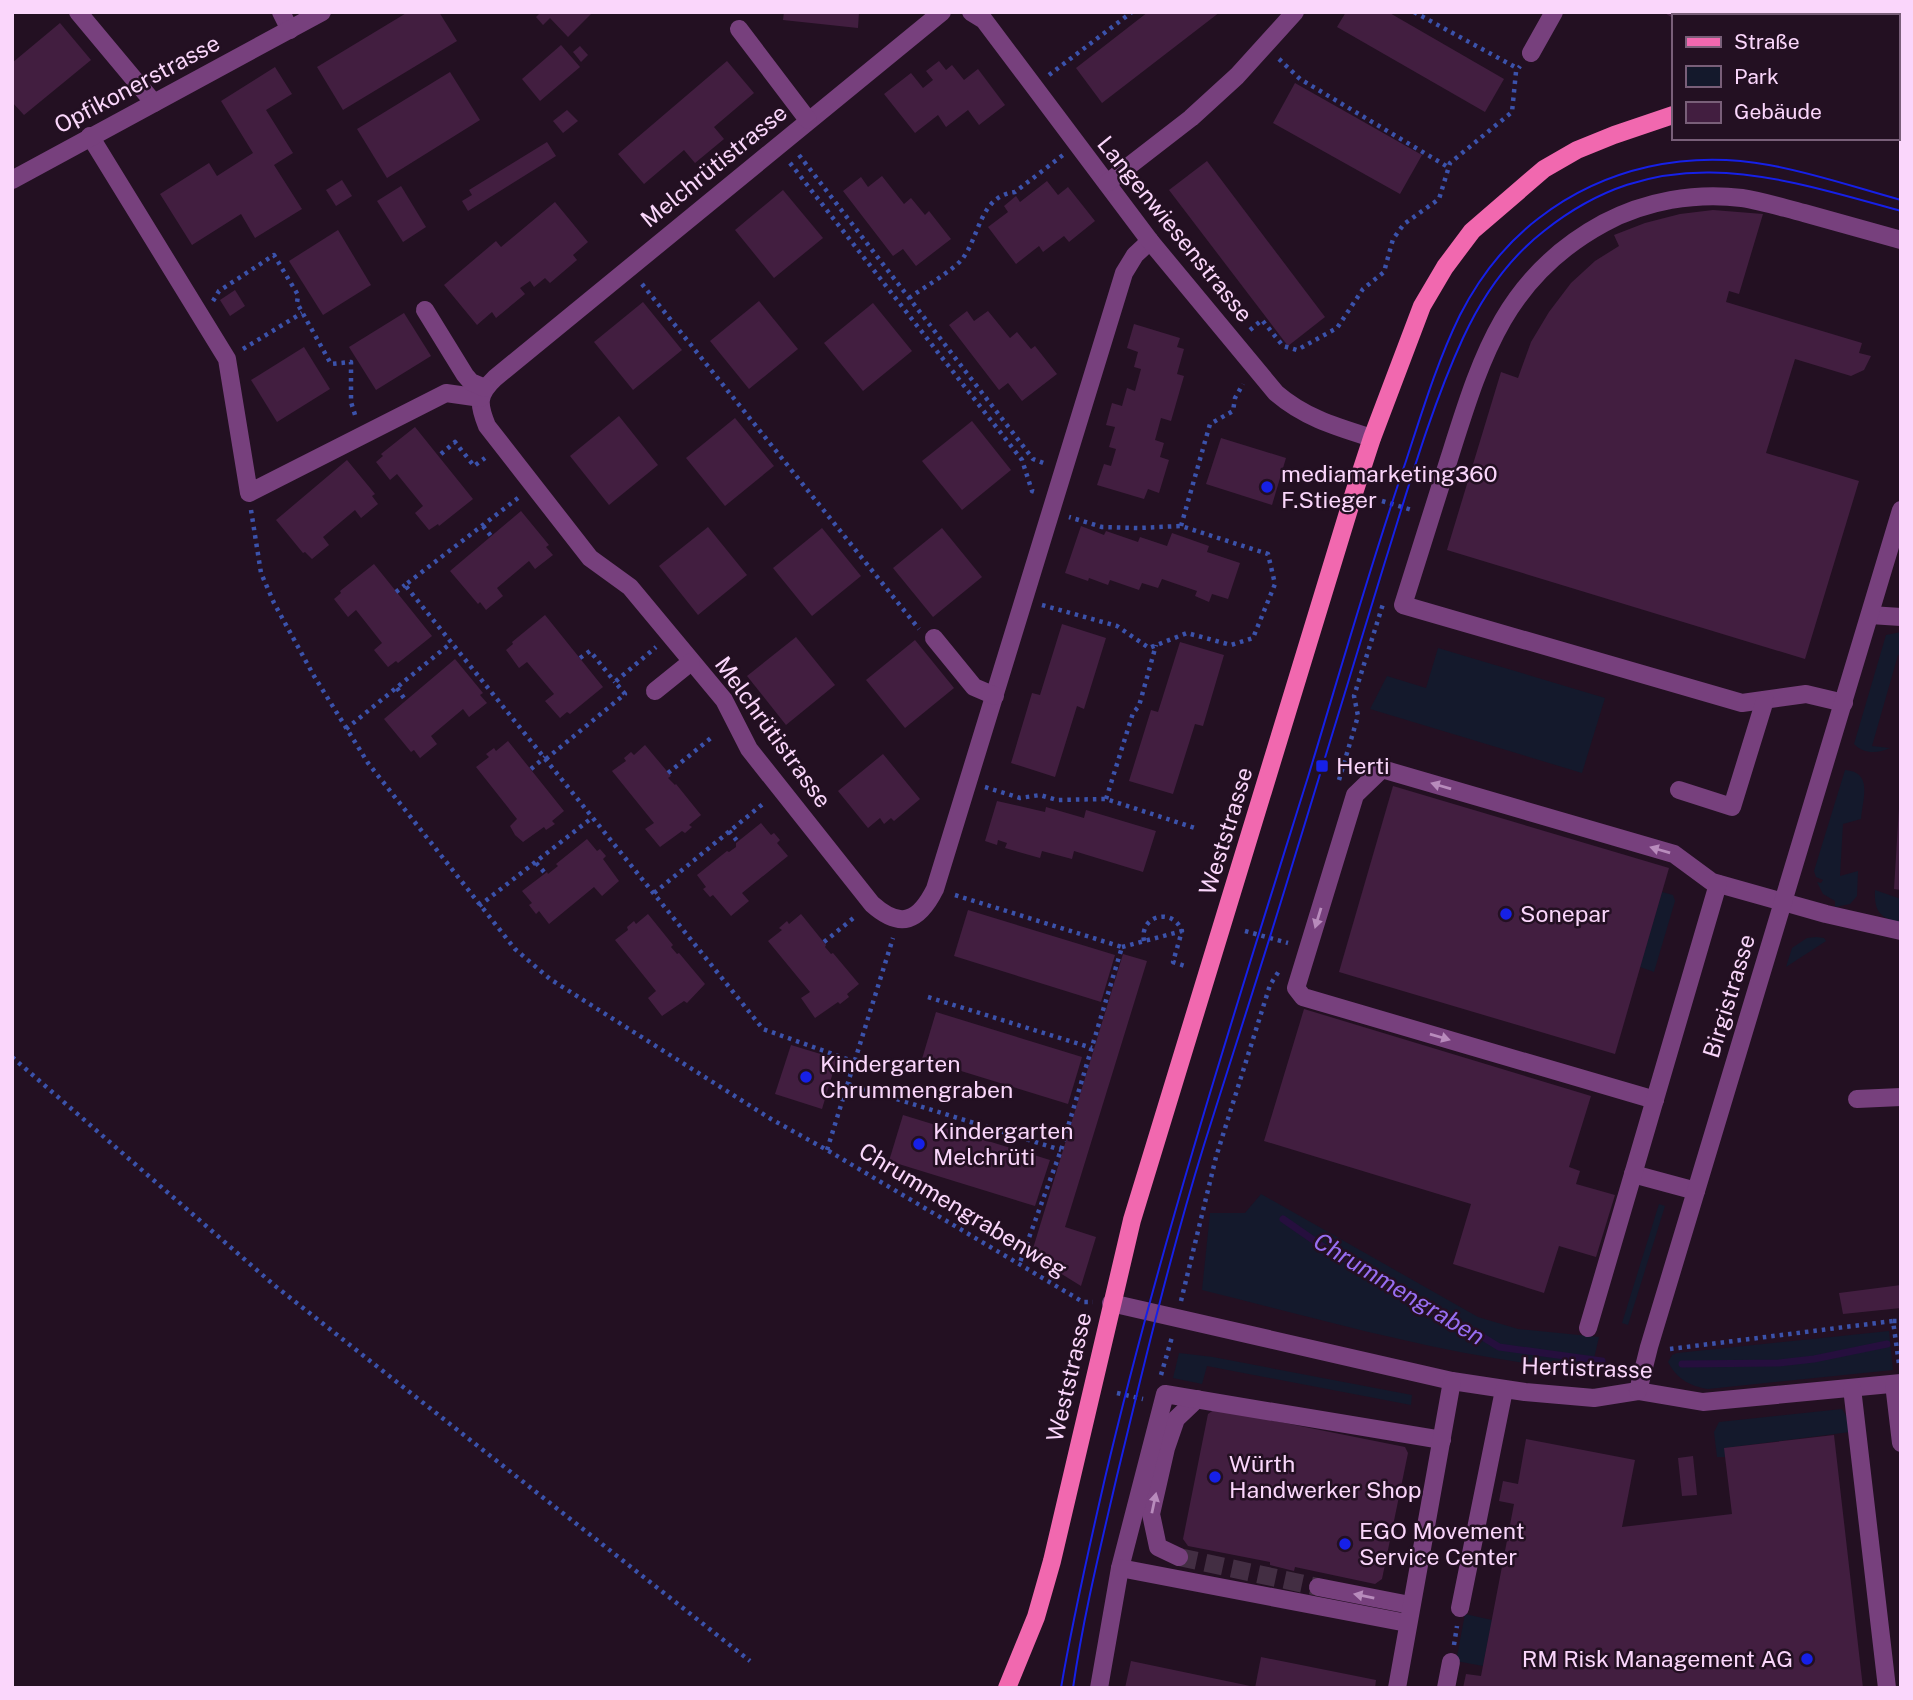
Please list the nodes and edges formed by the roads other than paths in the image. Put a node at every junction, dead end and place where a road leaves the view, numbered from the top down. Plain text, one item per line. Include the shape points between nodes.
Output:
1 (78, 12) edge
2 (281, 12) edge
3 (322, 12) edge
4 (942, 12) edge
5 (971, 12) edge
6 (1295, 12) edge
7 (1554, 12) edge
8 (738, 29) dead end
9 (290, 30) junction
10 (1527, 57) road end
11 (154, 103) junction
12 (1672, 116) edge
13 (808, 120) junction
14 (90, 136) junction
15 (12, 180) edge
16 (1107, 183) junction
17 (1901, 240) edge
18 (1150, 241) junction
19 (425, 310) dead end
20 (483, 393) junction
21 (1372, 438) junction
22 (1901, 510) edge
23 (1870, 615) junction
24 (1901, 617) edge
25 (934, 638) road end
26 (691, 662) junction
27 (655, 691) dead end
28 (995, 696) junction
29 (1765, 700) junction
30 (1844, 703) junction
31 (1679, 790) dead end
32 (1718, 884) junction
33 (1782, 902) junction
34 (1901, 931) edge
35 (1901, 1097) edge
36 (1857, 1099) dead end
37 (1655, 1101) junction
38 (1633, 1174) junction
39 (1696, 1191) junction
40 (1111, 1303) junction
41 (1588, 1328) dead end
42 (1898, 1378) edge
43 (1452, 1381) junction
44 (1852, 1388) junction
45 (1504, 1390) junction
46 (1638, 1391) junction
47 (1197, 1399) junction
48 (1442, 1440) junction
49 (1901, 1443) edge
50 (1179, 1557) tunnel mouth
51 (1120, 1568) junction
52 (1318, 1587) tunnel mouth
53 (1460, 1608) road end
54 (1409, 1614) junction
55 (1451, 1662) road end
56 (1007, 1688) edge
57 (1099, 1688) edge
58 (1397, 1688) edge
59 (1446, 1688) edge
60 (1888, 1688) edge

1 - 11 street
2 - 9 street
3 - 9 street, Opfikonerstrasse
4 - 13 street, Melchrütistrasse
5 - 16 street, Langenwiesenstrasse via 984,20
6 - 16 street via 1219,93
7 - 10 street
8 - 13 street
9 - 11 street, Opfikonerstrasse
11 - 14 street, Opfikonerstrasse
12 - 21 main road, Weststrasse via 1577,150 1544,169 1472,231 1422,306
13 - 20 street, Melchrütistrasse
14 - 15 street, Opfikonerstrasse
14 - 20 street via 227,359 249,493 446,393
16 - 18 street, Langenwiesenstrasse
17 - 29 street via 1741,198 1650,203 1574,239 1514,300 1477,370 1403,605 1742,703
18 - 21 street, Langenwiesenstrasse via 1276,393 1311,417
18 - 28 street via 1124,273
19 - 20 street via 465,375
20 - 26 street, Melchrütistrasse via 480,408 487,426 590,558 630,587
21 - 40 main road, Weststrasse via 1159,1130
22 - 23 street, Birgistrasse
23 - 24 street
23 - 30 street, Birgistrasse
25 - 28 street via 974,687
26 - 27 street
26 - 28 street, Melchrütistrasse via 724,700 749,750 872,904 899,920 918,915 935,888
29 - 30 street via 1806,694
29 - 31 street via 1732,807
30 - 33 street, Birgistrasse
32 - 33 street
32 - 37 street
32 -> 37 street via 1674,854 1382,769 1355,795 1296,988 1303,997
33 - 34 street
33 - 39 street, Birgistrasse
35 - 36 street
37 - 38 street
38 - 39 street
38 - 41 street
39 - 46 street, Birgistrasse
40 - 43 street, Hertistrasse
40 - 56 main road, Weststrasse via 1052,1561 1037,1616
42 - 44 street, Hertistrasse
42 - 49 street
43 - 45 street, Hertistrasse
43 - 48 street
44 - 46 street, Hertistrasse via 1703,1402
44 - 60 street
45 - 46 street, Hertistrasse via 1594,1398
45 - 53 street
47 - 48 street
50 -> 47 street via 1158,1547 1151,1514 1176,1419
47 - 51 street via 1166,1394
48 - 54 street
51 - 54 street
51 - 57 street
54 -> 52 street
54 - 58 street
55 - 59 street

